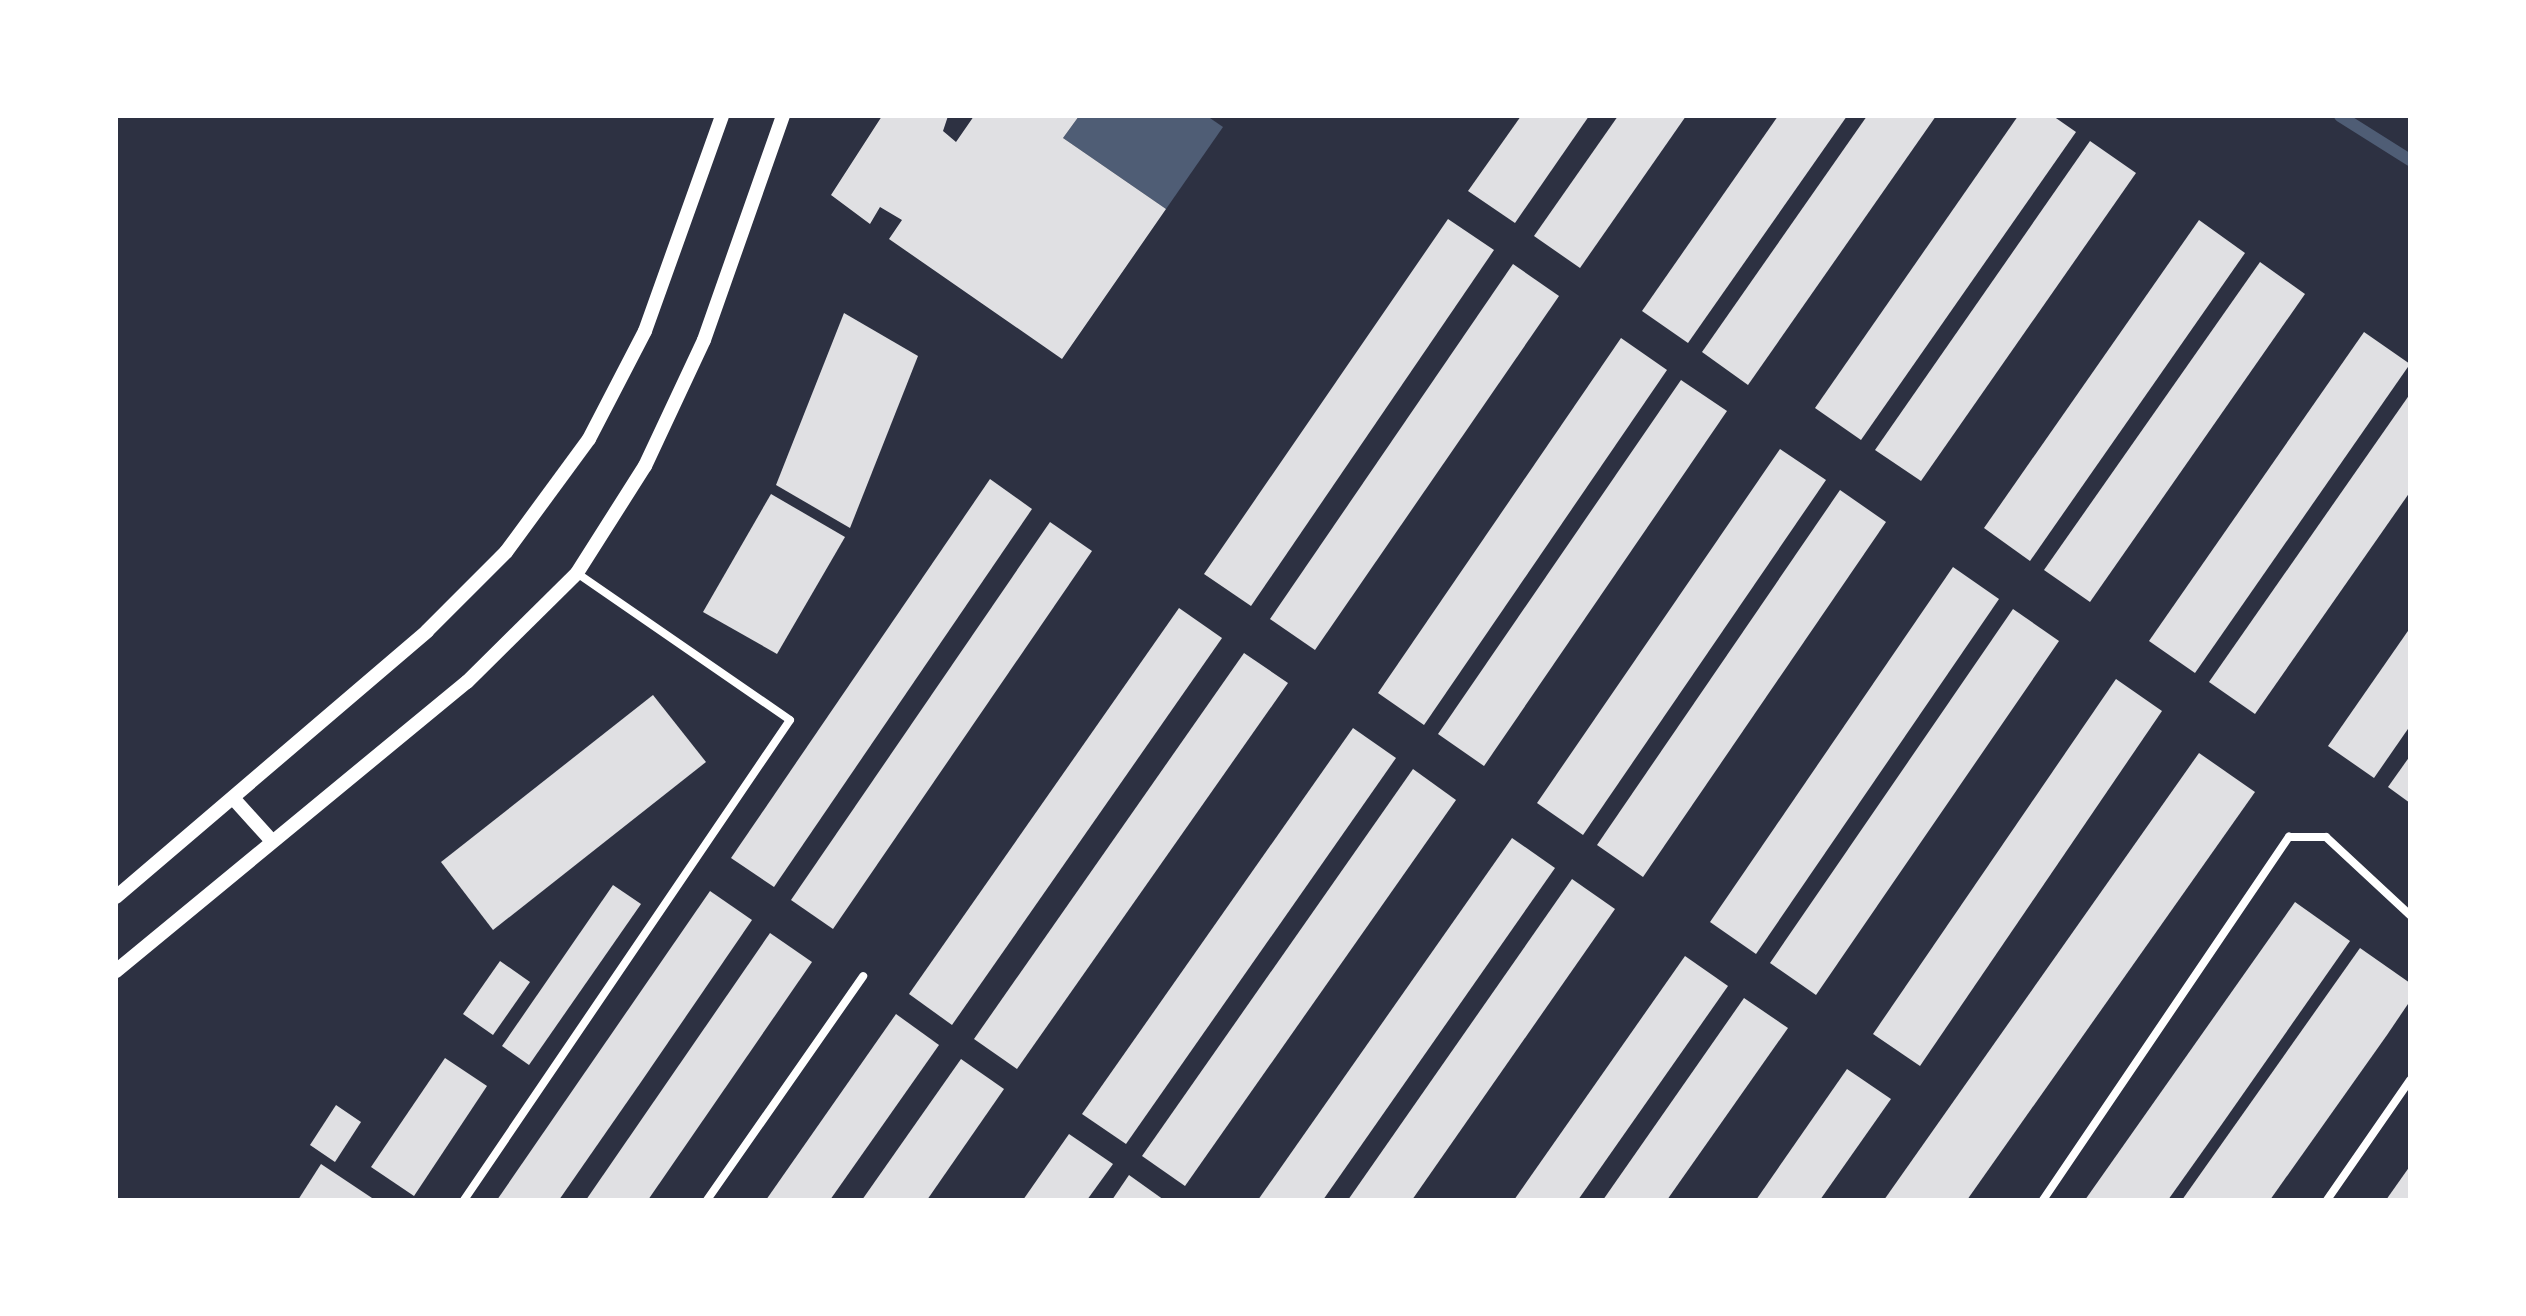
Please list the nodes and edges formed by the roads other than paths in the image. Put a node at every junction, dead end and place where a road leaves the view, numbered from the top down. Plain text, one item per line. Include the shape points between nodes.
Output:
1 (722, 116) edge
2 (783, 116) edge
3 (577, 573) junction
4 (233, 798) junction
5 (271, 840) junction
6 (116, 897) edge
7 (2410, 915) edge
8 (116, 971) edge
9 (863, 976) dead end
10 (2410, 1080) edge
11 (464, 1200) edge
12 (707, 1200) edge
13 (2043, 1200) edge
14 (2327, 1200) edge

1 - 4 street via 645,331 589,439 506,552 427,631
2 - 3 street via 704,340 645,466
3 - 5 street via 467,682
3 - 11 street via 790,720
4 - 5 street
4 - 6 street
5 - 8 street
7 - 13 street via 2326,837 2309,832 2289,837
9 - 12 street
10 - 14 street

